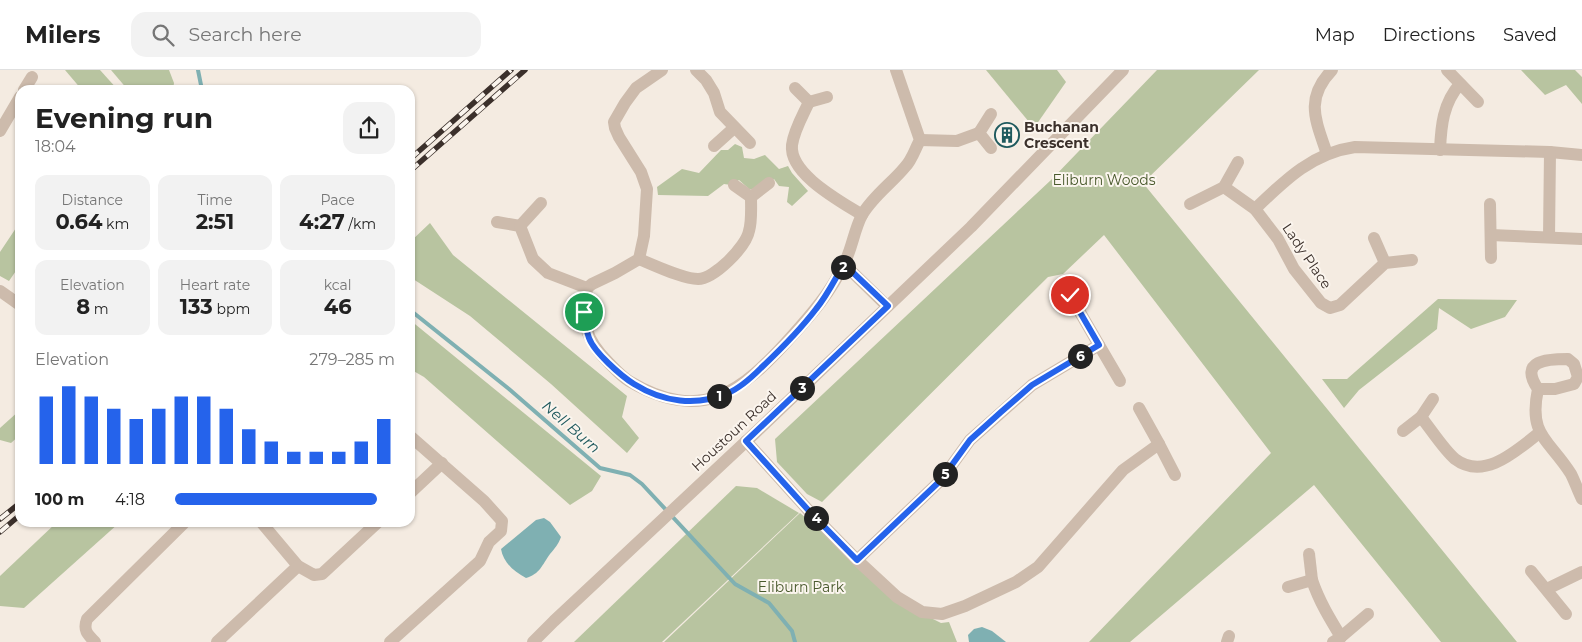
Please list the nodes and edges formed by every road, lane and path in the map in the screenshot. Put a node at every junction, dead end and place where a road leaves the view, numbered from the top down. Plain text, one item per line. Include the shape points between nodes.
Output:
1 (662, 70) edge
2 (696, 70) edge
3 (896, 70) edge
4 (1123, 70) edge
5 (1332, 70) edge
6 (1447, 70) edge
7 (32, 77) dead end
8 (1460, 84) junction
9 (27, 85) edge
10 (795, 88) dead end
11 (827, 97) dead end
12 (808, 102) junction
13 (1478, 102) dead end
14 (15, 106) edge
15 (992, 114) dead end
16 (734, 128) junction
17 (0, 131) edge
18 (979, 133) junction
19 (920, 140) junction
20 (750, 143) dead end
21 (714, 146) dead end
22 (991, 148) dead end
23 (1440, 150) junction
24 (1550, 152) junction
25 (1327, 154) junction
26 (1582, 155) edge
27 (1238, 162) dead end
28 (769, 183) dead end
29 (734, 185) dead end
30 (1224, 187) junction
31 (751, 197) junction
32 (541, 203) dead end
33 (1190, 204) dead end
34 (1490, 204) dead end
35 (1255, 209) junction
36 (862, 215) junction
37 (497, 222) dead end
38 (520, 226) junction
39 (1491, 235) junction
40 (1549, 237) junction
41 (1374, 238) dead end
42 (1582, 239) edge
43 (1491, 258) dead end
44 (639, 259) junction
45 (1412, 260) dead end
46 (1385, 263) junction
47 (844, 264) junction
48 (586, 288) junction
49 (0, 291) edge
50 (1070, 295) dead end
51 (15, 302) edge
52 (888, 306) junction
53 (1099, 345) junction
54 (1120, 381) dead end
55 (1538, 389) dead end
56 (1433, 400) dead end
57 (1139, 408) dead end
58 (1421, 416) junction
59 (1403, 431) dead end
60 (1539, 433) junction
61 (415, 440) edge
62 (746, 441) junction
63 (1159, 444) junction
64 (442, 463) junction
65 (1175, 475) dead end
66 (415, 488) edge
67 (1582, 499) edge
68 (180, 527) edge
69 (265, 527) edge
70 (373, 527) edge
71 (1309, 554) dead end
72 (857, 560) junction
73 (298, 566) junction
74 (1531, 570) dead end
75 (1582, 572) edge
76 (1312, 580) junction
77 (1288, 587) dead end
78 (1547, 589) junction
79 (1368, 614) dead end
80 (1566, 614) dead end
81 (1337, 640) edge
82 (392, 641) edge
83 (94, 642) edge
84 (217, 642) edge
85 (533, 642) edge

1 - 44 street via 636,88 614,122 647,189
2 - 16 street via 714,93 720,112
3 - 19 street
4 - 52 street, Houstoun Road via 971,227
5 - 25 street via 1319,85 1314,100 1314,116
6 - 8 street
7 - 9 street
8 - 13 street
8 - 23 street via 1445,111
10 - 12 street
11 - 12 street
12 - 36 street via 792,144 794,161 825,191
14 - 17 street
15 - 18 street
16 - 20 street
16 - 21 street
18 - 19 street via 957,140
18 - 22 street
19 - 36 street via 907,165
23 - 24 street
23 - 25 street via 1355,147
24 - 26 street
24 - 40 street
25 - 35 street via 1288,178
27 - 30 street
28 - 31 street
29 - 31 street
30 - 33 street
30 - 35 street, Lady Place
31 - 44 street via 749,232 740,249 714,273 699,279
32 - 38 street
34 - 39 street
35 - 46 street, Lady Place via 1278,239 1294,269 1321,303 1330,308 1340,305
36 - 47 street
37 - 38 street
38 - 48 street via 533,259 548,273
39 - 40 street
39 - 43 street
40 - 42 street
41 - 46 street
44 - 48 street
45 - 46 street
47 - 48 street via 817,309 748,379 728,393 684,402 645,391 625,379 607,361 589,339 584,312
47 - 52 street
49 - 51 street
50 - 53 street
52 - 62 street, Houstoun Road
53 - 54 street
53 - 72 street via 1032,385 1011,403 970,440 941,480
55 - 60 street via 1535,417
56 - 58 street
57 - 63 street
58 - 59 street
58 - 60 street via 1453,458 1466,465 1483,467 1499,462
60 - 67 street via 1571,475
61 - 64 street
62 - 72 street
62 - 85 street, Houstoun Road
63 - 65 street
63 - 72 street via 1123,470 1038,567 1016,582 965,606 942,614 922,612 897,597
64 - 66 street
64 - 82 street via 502,521 501,530 488,542 480,560
68 - 83 street via 87,618 84,626
69 - 73 street
70 - 73 street via 322,574 314,575
71 - 76 street
73 - 84 street
74 - 78 street
75 - 78 street
76 - 77 street
76 - 81 street
78 - 80 street
79 - 81 street

